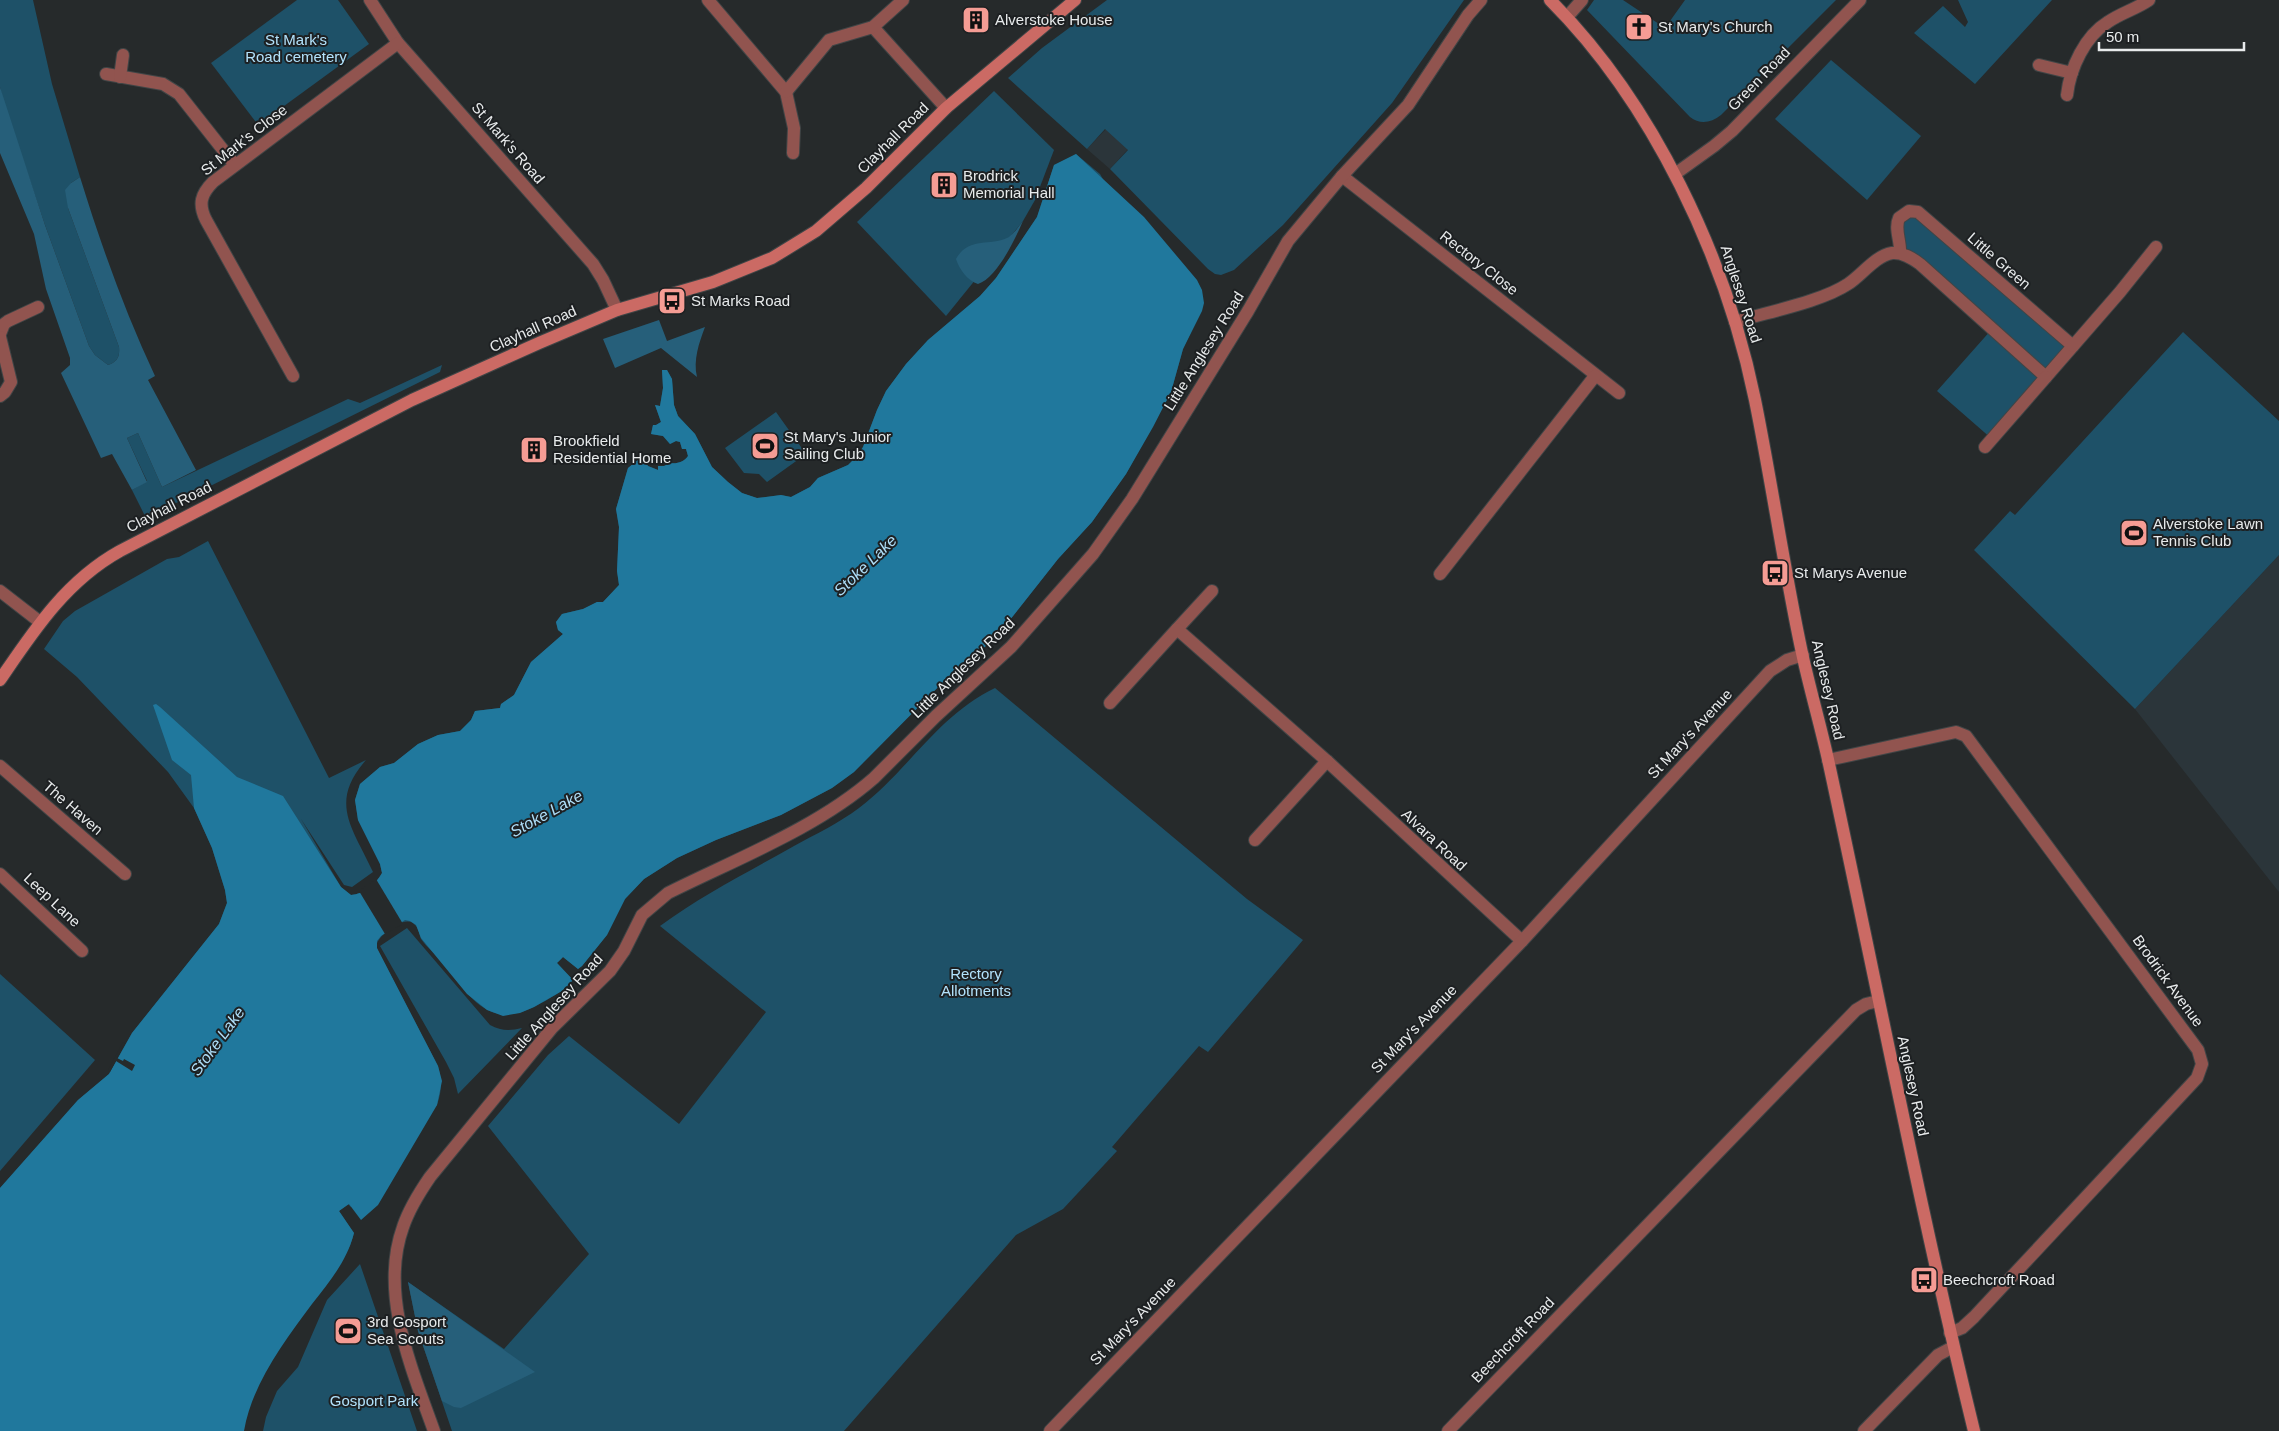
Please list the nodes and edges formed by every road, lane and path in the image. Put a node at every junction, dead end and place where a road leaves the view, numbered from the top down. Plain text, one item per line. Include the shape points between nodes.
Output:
1 (370, 0) edge
2 (708, 0) edge
3 (903, 0) edge
4 (1075, 0) edge
5 (1481, 0) edge
6 (1550, 0) edge
7 (1582, 0) edge
8 (1860, 0) edge
9 (2149, 0) edge
10 (1567, 17) junction
11 (872, 27) junction
12 (398, 43) junction
13 (123, 56) dead end
14 (2039, 66) dead end
15 (2072, 72) junction
16 (106, 74) dead end
17 (120, 77) junction
18 (786, 92) junction
19 (2067, 95) dead end
20 (946, 108) junction
21 (793, 153) dead end
22 (235, 165) junction
23 (1674, 174) junction
24 (1342, 176) junction
25 (2156, 247) dead end
26 (1900, 253) junction
27 (38, 307) dead end
28 (617, 310) junction
29 (1735, 322) junction
30 (0, 336) edge
31 (2073, 346) junction
32 (293, 376) dead end
33 (1595, 376) junction
34 (2046, 376) junction
35 (1619, 393) dead end
36 (0, 396) edge
37 (1985, 447) dead end
38 (1440, 574) dead end
39 (0, 590) edge
40 (1212, 591) dead end
41 (40, 622) junction
42 (1177, 629) junction
43 (1803, 655) junction
44 (0, 680) edge
45 (1110, 703) dead end
46 (1828, 760) junction
47 (1327, 761) junction
48 (0, 766) edge
49 (1255, 840) dead end
50 (0, 874) edge
51 (125, 874) dead end
52 (1522, 941) junction
53 (82, 951) dead end
54 (1878, 1001) junction
55 (1950, 1333) junction
56 (1953, 1347) junction
57 (434, 1431) edge
58 (1050, 1431) edge
59 (1448, 1431) edge
60 (1864, 1431) edge
61 (1974, 1431) edge

1 - 12 street, St Mark's Road
2 - 18 street
3 - 11 street
4 - 20 street, Clayhall Road
5 - 24 street, Little Anglesey Road via 1408,105
6 - 10 street, Anglesey Road
7 - 10 street
8 - 23 street, Green Road via 1732,130
9 - 15 street via 2100,28 2084,48
10 - 23 street, Anglesey Road via 1611,72
11 - 18 street via 829,40
11 - 20 street
12 - 22 street, St Mark's Close
12 - 28 street, St Mark's Road via 593,264
13 - 17 street
14 - 15 street
15 - 19 street
16 - 17 street
17 - 22 street via 162,84 179,94
18 - 21 street via 794,128
20 - 28 street, Clayhall Road via 866,188 816,230 772,258 713,282
22 - 32 street, St Mark's Close via 206,190 201,209
23 - 29 street, Anglesey Road via 1704,236
24 - 33 street, Rectory Close
24 - 57 street, Little Anglesey Road via 1288,241 1132,499 1087,562 1010,647 851,797 808,824 668,893 649,908 610,971 552,1028 430,1177 413,1203 402,1229 396,1271 402,1336
25 - 31 street
26 - 29 street via 1880,258 1852,282 1832,293
26 - 31 street, Little Green via 1899,218 1909,211 1918,212
26 - 34 street via 1927,270
27 - 30 street via 4,324
28 - 41 street, Clayhall Road via 412,400 120,551 82,576
29 - 43 street, Anglesey Road via 1754,397
30 - 36 street via 11,382
31 - 34 street
33 - 35 street, Rectory Close
33 - 38 street
34 - 37 street
39 - 41 street
40 - 42 street
41 - 44 street, Clayhall Road
42 - 45 street
42 - 47 street, Alvara Road
43 - 46 street, Anglesey Road
43 - 52 street, St Mary's Avenue via 1781,662 1770,671
46 - 54 street, Anglesey Road
46 - 55 street, Brodrick Avenue via 1956,732 1966,736 2198,1050 2202,1064 2197,1078 1974,1317
47 - 49 street
47 - 52 street, Alvara Road
48 - 51 street, The Haven
50 - 53 street, Leep Lane
52 - 58 street, St Mary's Avenue
54 - 55 street, Anglesey Road
54 - 59 street, Beechcroft Road via 1856,1010
55 - 56 street, Anglesey Road
56 - 60 street via 1938,1355
56 - 61 street, Anglesey Road

